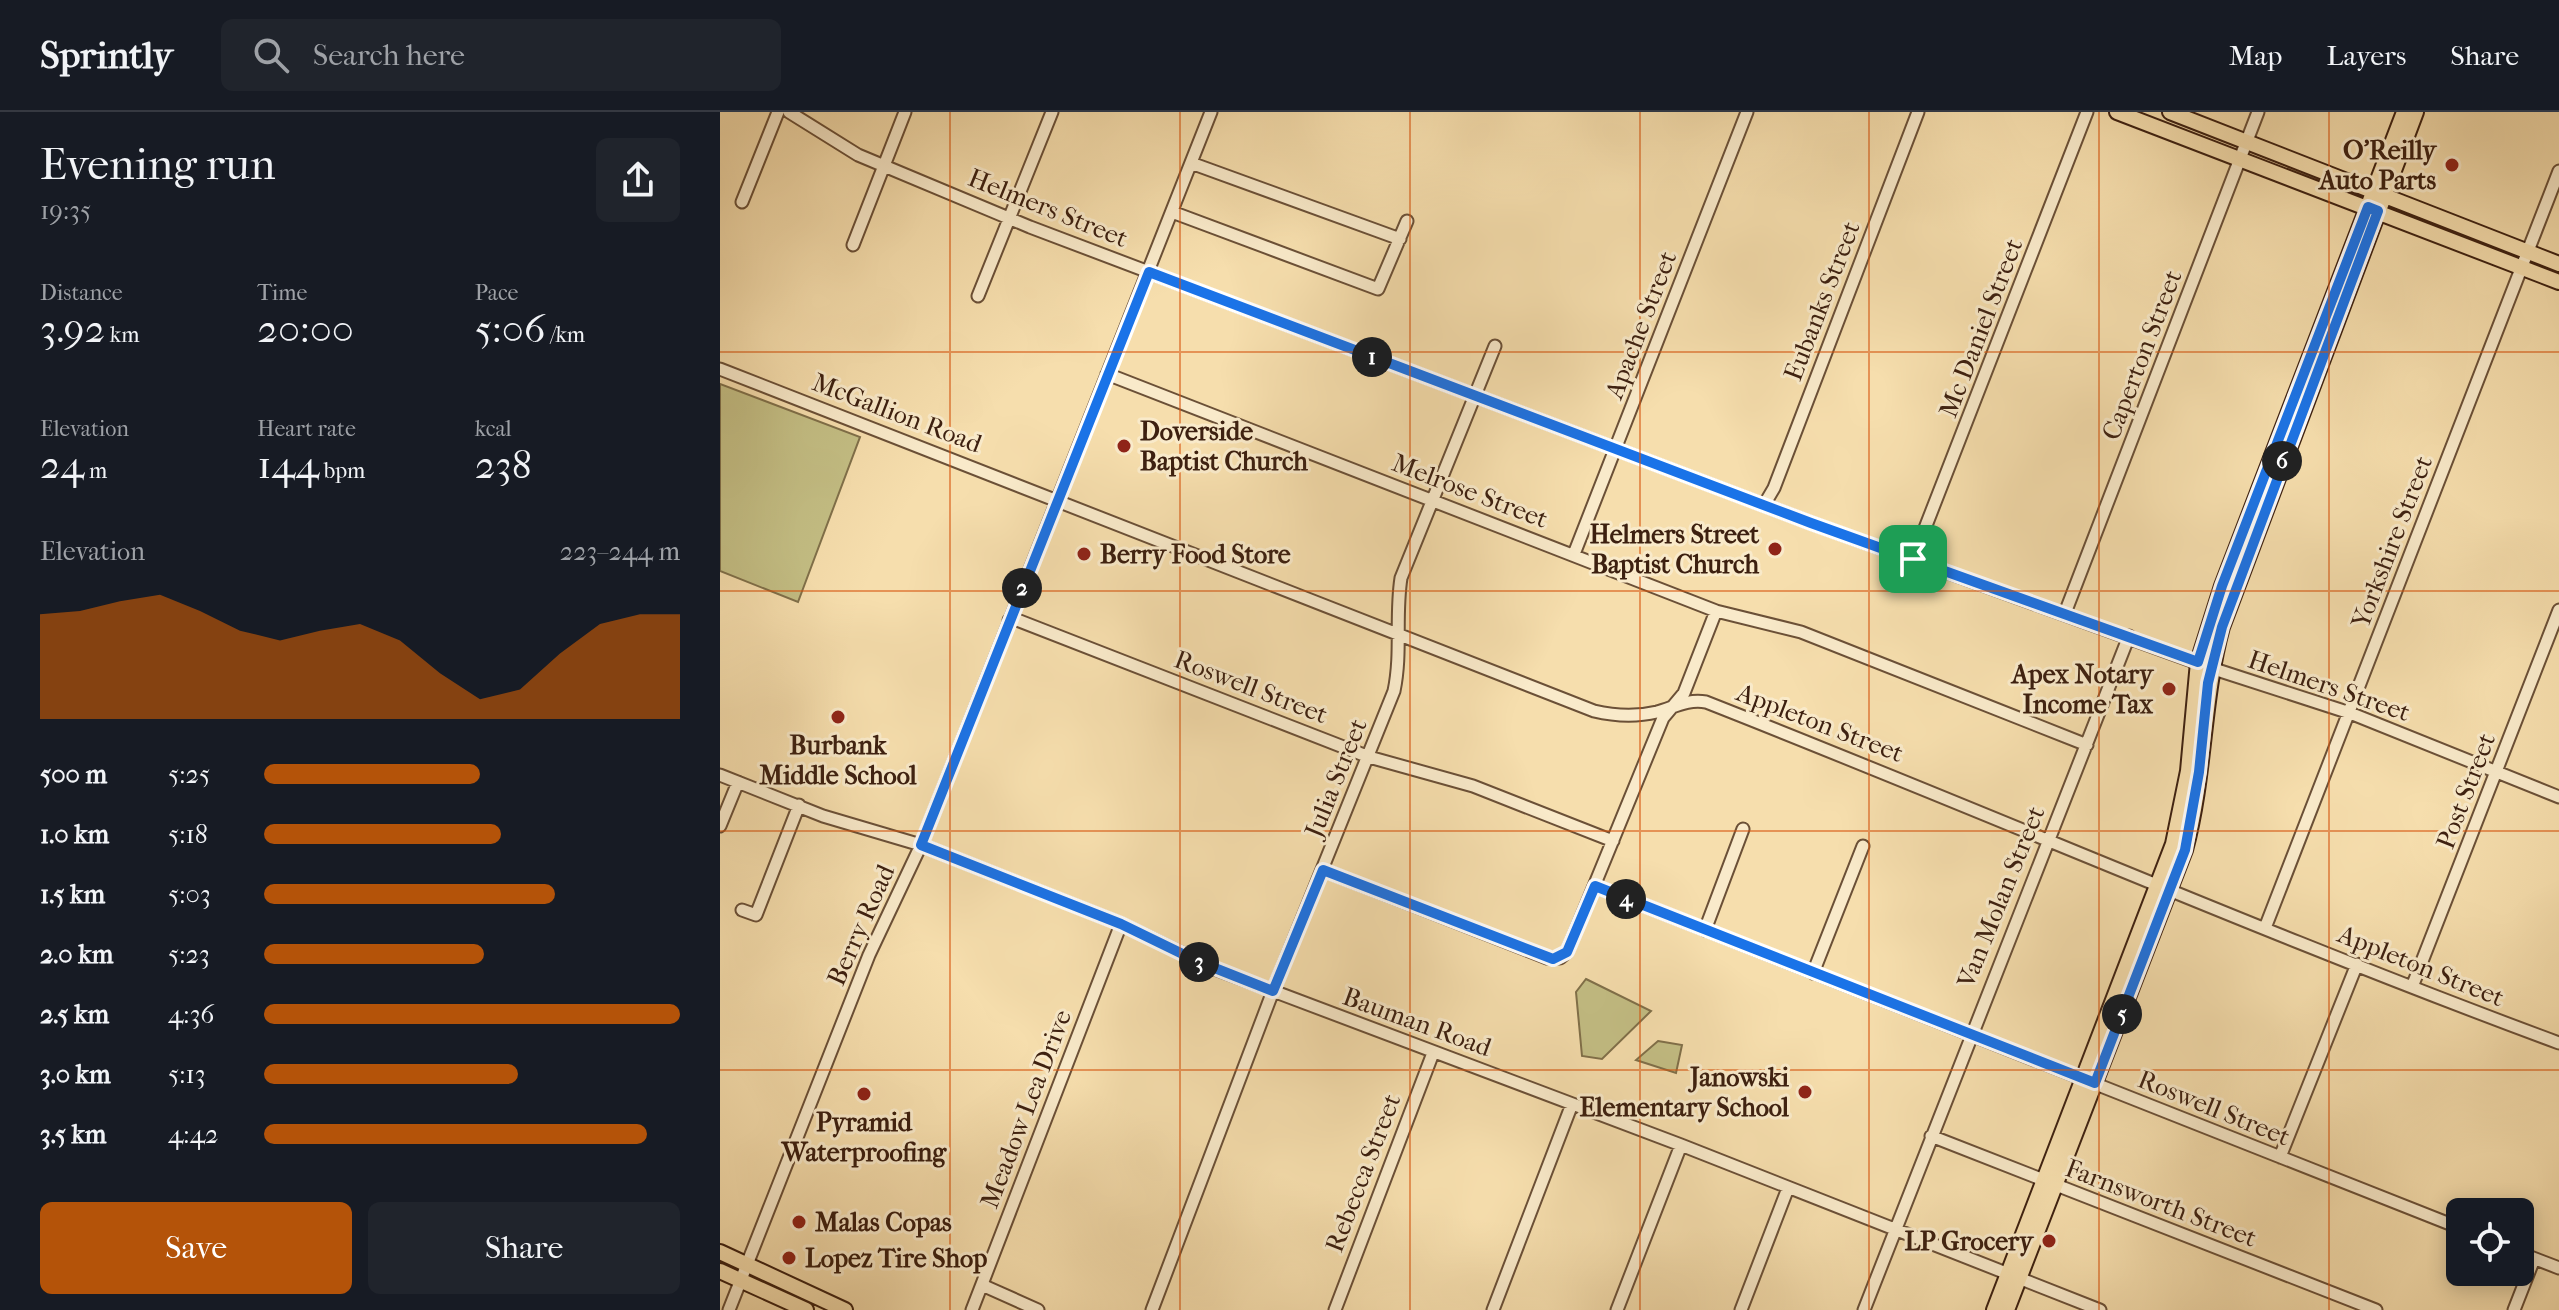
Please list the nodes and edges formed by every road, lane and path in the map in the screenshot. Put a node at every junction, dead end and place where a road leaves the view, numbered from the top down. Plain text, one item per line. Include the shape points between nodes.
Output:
1 (778, 112) edge
2 (789, 112) edge
3 (905, 112) edge
4 (1052, 112) edge
5 (1211, 112) edge
6 (1747, 112) edge
7 (1918, 112) edge
8 (2087, 112) edge
9 (2117, 112) edge
10 (2170, 112) edge
11 (2258, 112) edge
12 (2404, 112) edge
13 (2416, 112) edge
14 (2246, 142) junction
15 (2240, 159) junction
16 (1191, 163) junction
17 (884, 165) junction
18 (2559, 171) edge
19 (2378, 194) junction
20 (742, 202) dead end
21 (2373, 209) junction
22 (1172, 212) junction
23 (1010, 217) junction
24 (1407, 221) dead end
25 (2451, 222) junction
26 (2445, 237) junction
27 (1400, 239) junction
28 (853, 245) dead end
29 (2528, 252) junction
30 (2559, 264) edge
31 (2522, 267) junction
32 (1149, 272) junction
33 (2559, 282) edge
34 (978, 296) dead end
35 (1495, 346) dead end
36 (720, 369) edge
37 (1107, 374) junction
38 (1475, 397) junction
39 (1616, 447) junction
40 (1057, 500) junction
41 (1434, 501) junction
42 (1764, 505) junction
43 (1574, 554) junction
44 (1913, 559) junction
45 (2559, 610) edge
46 (1716, 611) junction
47 (2065, 613) junction
48 (1009, 620) junction
49 (1398, 635) junction
50 (2129, 636) junction
51 (1424, 645) junction
52 (1400, 662) junction
53 (2204, 665) junction
54 (1687, 696) junction
55 (2350, 713) junction
56 (1661, 715) junction
57 (2087, 745) junction
58 (1369, 757) junction
59 (2497, 773) junction
60 (720, 775) edge
61 (738, 782) junction
62 (2559, 797) edge
63 (799, 805) junction
64 (720, 826) edge
65 (1743, 829) dead end
66 (1613, 841) junction
67 (2047, 842) junction
68 (921, 845) junction
69 (1863, 846) dead end
70 (1323, 870) junction
71 (1595, 886) junction
72 (2164, 888) junction
73 (742, 910) dead end
74 (1121, 924) junction
75 (2265, 928) junction
76 (1705, 930) junction
77 (2357, 964) junction
78 (1813, 973) junction
79 (2412, 987) junction
80 (1273, 991) junction
81 (1970, 1036) junction
82 (2559, 1043) edge
83 (1433, 1053) junction
84 (2089, 1081) junction
85 (1572, 1104) junction
86 (1931, 1136) junction
87 (1681, 1145) junction
88 (2280, 1157) junction
89 (2049, 1183) junction
90 (1788, 1188) junction
91 (2446, 1222) edge
92 (1894, 1228) junction
93 (720, 1252) edge
94 (2534, 1259) edge
95 (746, 1265) junction
96 (2559, 1268) edge
97 (720, 1271) edge
98 (2014, 1274) junction
99 (739, 1281) junction
100 (982, 1285) junction
101 (2523, 1286) edge
102 (729, 1310) edge
103 (806, 1310) edge
104 (845, 1310) edge
105 (972, 1310) edge
106 (1038, 1310) edge
107 (1152, 1310) edge
108 (1335, 1310) edge
109 (1493, 1310) edge
110 (1617, 1310) edge
111 (1741, 1310) edge
112 (1864, 1310) edge
113 (1994, 1310) edge
114 (2007, 1310) edge
115 (2100, 1310) edge
116 (2376, 1310) edge
117 (2514, 1310) edge

1 - 20 street
2 - 17 street, Helmers Street
3 - 17 street
4 - 23 street
5 - 16 street, Berry Road
6 - 39 street, Apache Street
7 - 42 street, Eubanks Street
8 - 44 street, Mc Daniel Street
9 - 15 main road
10 - 14 main road
11 - 14 street, Caperton Street
12 - 19 main road
13 - 19 main road
14 - 15 street, Caperton Street
14 - 19 main road
15 - 21 main road
15 - 47 street, Caperton Street
16 - 22 street, Berry Road
16 - 27 street
17 - 23 street, Helmers Street
17 - 28 street
18 - 29 street, Yorkshire Street
19 - 21 main road
19 - 25 main road
21 - 26 main road
21 - 53 main road via 2248,533
22 - 27 street via 1374,289 1381,287
22 - 32 street, Berry Road
23 - 32 street, Helmers Street
23 - 34 street
24 - 27 street
25 - 26 main road
25 - 29 main road
26 - 31 main road
29 - 30 main road
29 - 31 street, Yorkshire Street
31 - 33 main road
31 - 55 street, Yorkshire Street
32 - 37 street, Berry Road
32 - 38 street, Helmers Street
35 - 38 street, Julia Street
36 - 40 street, McGallion Road
37 - 40 street, Berry Road
37 - 41 street, Melrose Street
38 - 39 street, Helmers Street
38 - 41 street, Julia Street
39 - 42 street, Helmers Street
39 - 43 street, Apache Street
40 - 48 street, Berry Road
40 - 49 street
41 - 43 street, Melrose Street
41 - 49 street, Julia Street via 1401,578
42 - 44 street, Helmers Street
43 - 46 street, Melrose Street
44 - 47 street, Helmers Street
45 - 59 street, Post Street
46 - 54 street
46 - 57 street, Melrose Street via 1801,632
47 - 50 street, Helmers Street
48 - 58 street, Roswell Street
48 - 68 street, Berry Road
49 - 51 street
49 - 52 street, Julia Street
50 - 53 street, Helmers Street
50 - 57 street, Van Molan Street
51 - 52 street via 1404,653
51 - 56 street via 1594,711
52 - 58 street, Julia Street
53 - 55 street, Helmers Street
53 - 72 main road via 2189,838
54 - 56 street
54 - 67 street, Appleton Street via 1959,801
55 - 59 street, Helmers Street
55 - 75 street, Yorkshire Street
56 - 66 street
57 - 67 street, Van Molan Street
58 - 66 street, Roswell Street via 1473,786
58 - 70 street, Julia Street
59 - 62 street, Helmers Street
59 - 79 street, Post Street
60 - 61 street, Bauman Road
61 - 63 street, Bauman Road
61 - 64 street
63 - 68 street, Bauman Road
63 - 73 street via 756,915
65 - 76 street
66 - 71 street
67 - 72 street, Appleton Street
67 - 81 street, Van Molan Street
68 - 74 street, Bauman Road
68 - 95 street, Berry Road via 869,955
69 - 78 street
70 - 71 street via 1547,958 1567,952
70 - 80 street, Julia Street
71 - 76 street, Roswell Street
72 - 75 street, Appleton Street
72 - 84 main road
74 - 80 street, Bauman Road
74 - 100 street, Meadow Lea Drive
75 - 77 street, Appleton Street
76 - 78 street, Roswell Street
77 - 79 street, Appleton Street
77 - 88 street
78 - 81 street, Roswell Street
79 - 82 street, Appleton Street
80 - 83 street, Bauman Road
80 - 107 street, Julia Street
81 - 84 street, Roswell Street
81 - 86 street, Van Molan Street
83 - 85 street, Bauman Road
83 - 108 street, Rebecca Street
84 - 88 street, Roswell Street
84 - 89 main road
85 - 87 street, Bauman Road
85 - 109 street
86 - 89 street, Farnsworth Street
86 - 92 street, Van Molan Street
87 - 90 street, Bauman Road
87 - 110 street
88 - 91 street, Roswell Street
89 - 98 main road
89 - 116 street, Farnsworth Street
90 - 92 street, Bauman Road
90 - 111 street
92 - 98 street, Bauman Road
92 - 112 street, Van Molan Street
93 - 95 main road
94 - 96 street
95 - 99 street, Berry Road
95 - 104 main road
97 - 99 main road
98 - 113 main road
98 - 114 main road
98 - 115 street, Bauman Road
99 - 102 street, Berry Road
99 - 103 main road
100 - 105 street, Meadow Lea Drive
100 - 106 street
101 - 117 street

